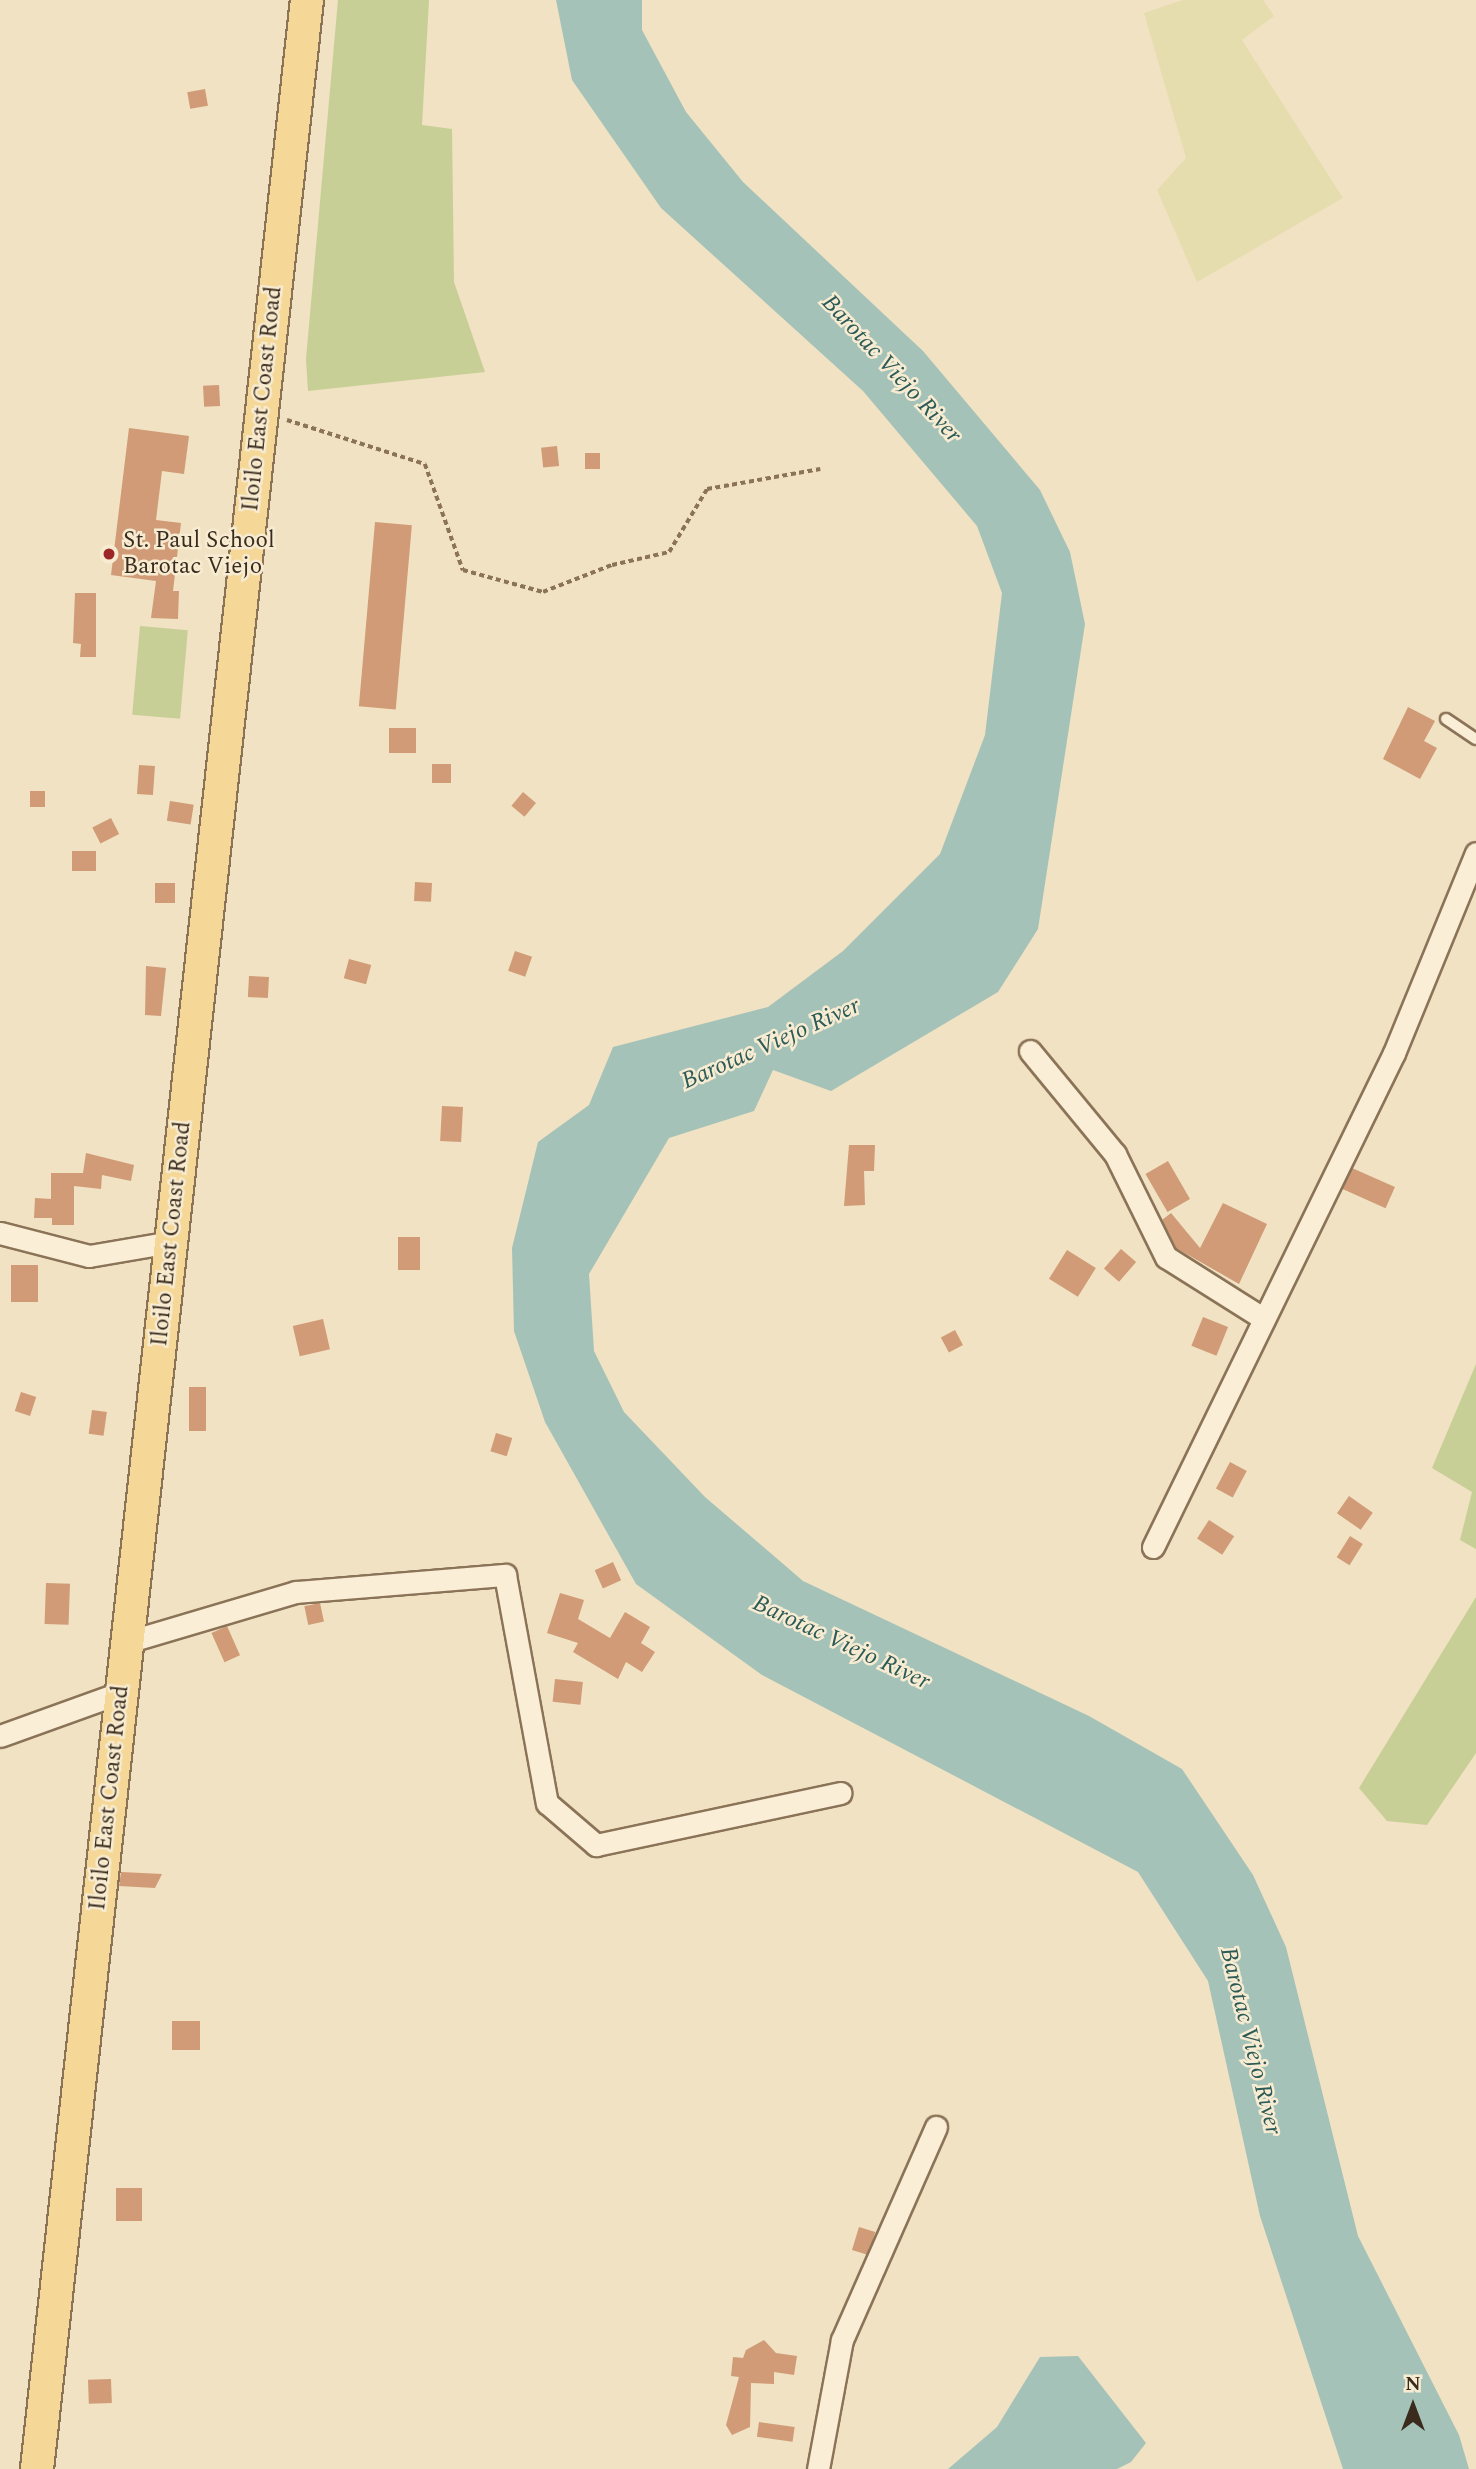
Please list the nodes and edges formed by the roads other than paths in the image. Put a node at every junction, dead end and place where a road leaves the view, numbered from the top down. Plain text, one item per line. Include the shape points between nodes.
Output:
1 (307, 0) edge
2 (1446, 719) dead end
3 (1476, 739) edge
4 (1476, 853) edge
5 (1030, 1051) dead end
6 (0, 1233) edge
7 (171, 1242) junction
8 (1264, 1318) junction
9 (1153, 1547) dead end
10 (127, 1642) junction
11 (122, 1692) junction
12 (0, 1736) edge
13 (841, 1793) dead end
14 (936, 2127) dead end
15 (37, 2469) edge
16 (818, 2469) edge

1 - 7 main road, Iloilo East Coast Road
2 - 3 lane
4 - 8 street via 1394,1053
5 - 8 street via 1115,1154 1166,1257
6 - 7 street via 89,1256
7 - 10 main road, Iloilo East Coast Road
8 - 9 street
10 - 11 main road, Iloilo East Coast Road
10 - 13 street via 296,1592 505,1576 547,1803 596,1845
11 - 12 street
11 - 15 main road, Iloilo East Coast Road
14 - 16 street via 842,2340

